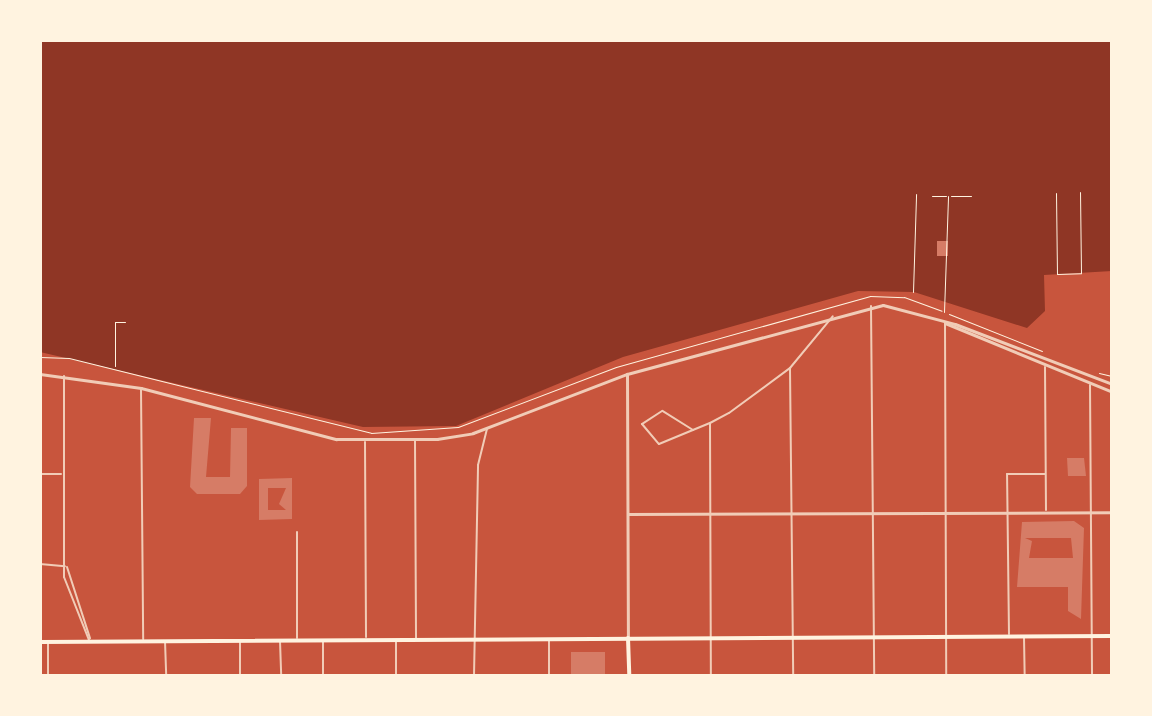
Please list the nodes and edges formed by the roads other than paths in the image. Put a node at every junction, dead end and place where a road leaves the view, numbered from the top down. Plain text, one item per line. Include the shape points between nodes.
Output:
1 (871, 306) junction
2 (833, 316) junction
3 (945, 323) junction
4 (1045, 367) junction
5 (790, 368) junction
6 (40, 374) edge
7 (627, 374) junction
8 (64, 376) junction
9 (1090, 384) junction
10 (1112, 384) edge
11 (141, 388) junction
12 (1112, 392) edge
13 (710, 423) junction
14 (487, 428) junction
15 (693, 430) junction
16 (415, 440) junction
17 (365, 442) junction
18 (40, 474) edge
19 (62, 474) junction
20 (1045, 474) junction
21 (1091, 512) junction
22 (1112, 512) edge
23 (1008, 513) junction
24 (1046, 513) junction
25 (628, 514) junction
26 (712, 514) junction
27 (791, 514) junction
28 (873, 514) junction
29 (944, 514) junction
30 (297, 532) dead end
31 (40, 564) edge
32 (66, 566) junction
33 (873, 636) junction
34 (945, 636) junction
35 (1009, 636) junction
36 (1024, 636) junction
37 (1092, 636) junction
38 (1112, 636) edge
39 (793, 637) junction
40 (396, 638) junction
41 (416, 638) junction
42 (476, 638) junction
43 (549, 638) junction
44 (628, 638) junction
45 (712, 638) junction
46 (143, 639) junction
47 (165, 639) junction
48 (240, 639) junction
49 (89, 640) junction
50 (280, 640) junction
51 (297, 640) junction
52 (366, 640) junction
53 (323, 641) junction
54 (40, 642) edge
55 (48, 642) junction
56 (48, 676) edge
57 (166, 676) edge
58 (240, 676) edge
59 (281, 676) edge
60 (323, 676) edge
61 (396, 676) edge
62 (474, 676) edge
63 (549, 676) edge
64 (629, 676) edge
65 (711, 676) edge
66 (793, 676) edge
67 (874, 676) edge
68 (946, 676) edge
69 (1025, 676) edge
70 (1092, 676) edge

1 - 2 street
1 - 3 street via 909,309
1 - 28 street
2 - 5 street
2 - 7 street
3 - 4 street
3 - 10 street
3 - 29 street
4 - 9 street
4 - 20 street
5 - 13 street
5 - 27 street
6 - 8 street
7 - 14 street
7 - 25 street
8 - 11 street
8 - 19 street
9 - 12 street
9 - 21 street
11 - 17 street
11 - 46 street
13 - 15 street
13 - 26 street
14 - 16 street
14 - 42 street via 478,465
15 - 15 street via 662,411 642,424 659,444
16 - 17 street
16 - 41 street
17 - 52 street
18 - 19 street
19 - 32 street
20 - 23 street via 1007,474
20 - 24 street
21 - 22 street
21 - 24 street
21 - 37 street
23 - 24 street
23 - 29 street
23 - 35 street
25 - 26 street
25 - 44 street
26 - 27 street
26 - 45 street
27 - 28 street
27 - 39 street
28 - 29 street
28 - 33 street
29 - 34 street
30 - 51 street
31 - 32 street
32 - 49 street
32 - 49 street
33 - 34 main road
33 - 39 main road
33 - 67 street
34 - 35 main road
34 - 68 street
35 - 36 main road
36 - 37 main road
36 - 69 street
37 - 38 main road
37 - 70 street
39 - 45 main road
39 - 66 street
40 - 41 main road
40 - 52 main road
40 - 61 street
41 - 42 main road
42 - 43 main road
42 - 62 street
43 - 44 main road
43 - 63 street
44 - 45 main road
44 - 64 main road
45 - 65 street
46 - 47 main road
46 - 49 main road
47 - 48 main road
47 - 57 street
48 - 50 main road
48 - 58 street
49 - 55 main road
50 - 51 main road
50 - 59 street
51 - 53 main road
52 - 53 main road
53 - 60 street
54 - 55 main road
55 - 56 street

